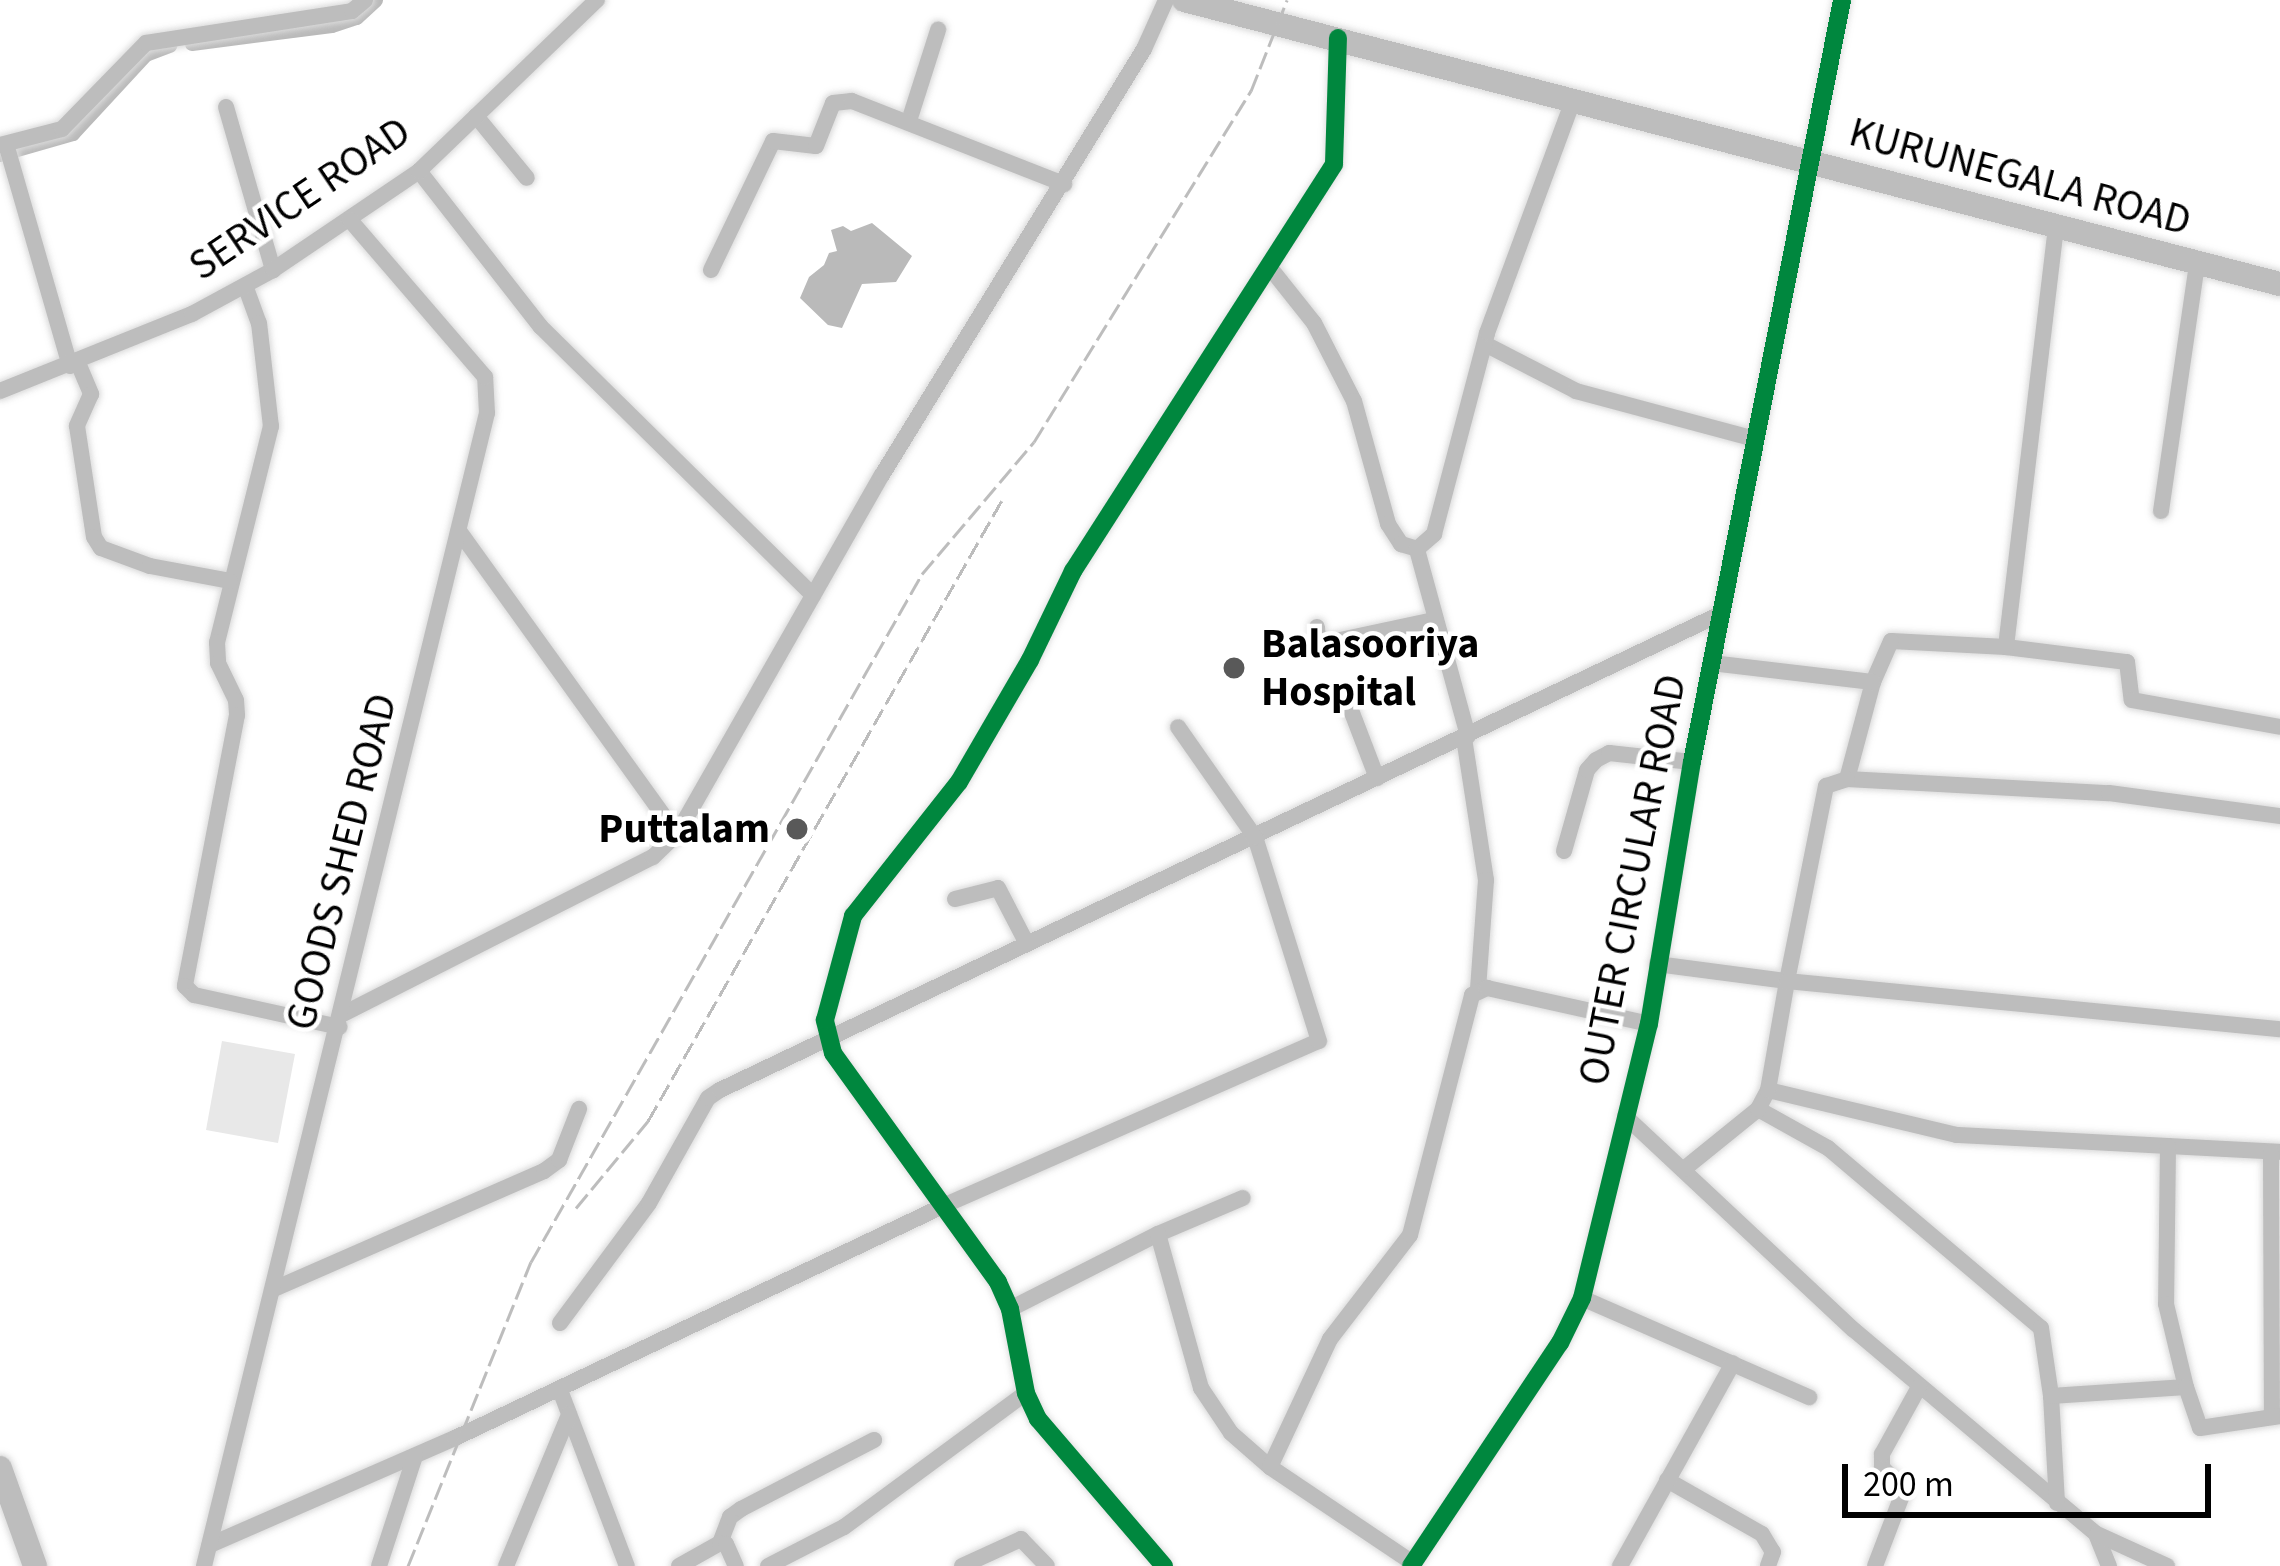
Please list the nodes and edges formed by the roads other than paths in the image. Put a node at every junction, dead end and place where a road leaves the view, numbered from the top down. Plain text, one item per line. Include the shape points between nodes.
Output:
1 (365, 0) edge
2 (598, 0) edge
3 (1166, 0) edge
4 (1184, 0) edge
5 (1842, 0) edge
6 (938, 29) dead end
7 (1338, 38) junction
8 (1573, 100) junction
9 (226, 107) dead end
10 (476, 116) junction
11 (909, 122) junction
12 (4, 145) edge
13 (1811, 162) junction
14 (419, 171) junction
15 (527, 178) dead end
16 (1064, 184) junction
17 (349, 219) junction
18 (2056, 227) junction
19 (2198, 263) junction
20 (1271, 269) junction
21 (273, 270) junction
22 (712, 270) dead end
23 (2280, 284) edge
24 (246, 288) junction
25 (1485, 344) junction
26 (74, 364) junction
27 (0, 392) edge
28 (1755, 439) junction
29 (2162, 511) dead end
30 (459, 531) junction
31 (1418, 549) junction
32 (230, 581) junction
33 (813, 596) junction
34 (1720, 614) junction
35 (1434, 620) junction
36 (1317, 627) dead end
37 (2006, 647) junction
38 (1711, 663) junction
39 (1873, 682) junction
40 (1351, 710) dead end
41 (2280, 727) edge
42 (1178, 728) dead end
43 (1466, 737) junction
44 (1692, 762) junction
45 (1376, 778) junction
46 (1847, 779) junction
47 (2280, 816) edge
48 (677, 834) junction
49 (1255, 837) junction
50 (1564, 851) dead end
51 (955, 899) dead end
52 (1027, 944) junction
53 (1657, 964) junction
54 (1787, 981) junction
55 (1478, 989) junction
56 (342, 1021) junction
57 (1648, 1024) junction
58 (2280, 1030) edge
59 (827, 1040) junction
60 (1768, 1090) junction
61 (579, 1109) dead end
62 (1758, 1109) junction
63 (1625, 1115) junction
64 (2168, 1146) junction
65 (2275, 1152) edge
66 (1684, 1169) junction
67 (1243, 1198) dead end
68 (945, 1205) junction
69 (1158, 1234) junction
70 (274, 1289) junction
71 (1582, 1298) junction
72 (1010, 1310) junction
73 (560, 1323) dead end
74 (1733, 1363) junction
75 (1918, 1387) junction
76 (2186, 1387) junction
77 (560, 1390) junction
78 (1026, 1393) junction
79 (2051, 1396) junction
80 (1809, 1397) dead end
81 (569, 1414) junction
82 (2276, 1417) edge
83 (874, 1440) dead end
84 (415, 1456) junction
85 (1270, 1467) junction
86 (0, 1468) edge
87 (1667, 1480) junction
88 (2057, 1503) junction
89 (2096, 1534) junction
90 (720, 1543) junction
91 (210, 1545) junction
92 (1412, 1565) edge
93 (35, 1566) edge
94 (204, 1566) edge
95 (379, 1566) edge
96 (506, 1566) edge
97 (627, 1566) edge
98 (679, 1566) edge
99 (736, 1566) edge
100 (768, 1566) edge
101 (962, 1566) edge
102 (1047, 1566) edge
103 (1164, 1566) edge
104 (1620, 1566) edge
105 (1768, 1566) edge
106 (1875, 1566) edge
107 (2109, 1566) edge
108 (2167, 1566) edge

1 - 12 street via 352,11 146,44 62,129
2 - 10 street, SERVICE ROAD
3 - 16 street
4 - 7 highway, KURUNEGALA ROAD
5 - 13 street, OUTER CIRCULAR ROAD
6 - 11 street
7 - 8 highway, KURUNEGALA ROAD
7 - 20 street via 1334,164
8 - 13 highway, KURUNEGALA ROAD
8 - 25 street
9 - 21 street
10 - 14 street, SERVICE ROAD
10 - 15 street
11 - 16 street
11 - 22 street via 838,101 816,146 773,142
12 - 26 street
13 - 18 highway, KURUNEGALA ROAD
13 - 28 street, OUTER CIRCULAR ROAD
14 - 17 street, SERVICE ROAD
14 - 33 street via 541,327
16 - 33 street
17 - 21 street, SERVICE ROAD
17 - 30 street, GOODS SHED ROAD via 485,376 487,413
18 - 19 highway, KURUNEGALA ROAD
18 - 37 street
19 - 23 highway, KURUNEGALA ROAD
19 - 29 street
20 - 31 street via 1314,322 1354,401 1388,524 1401,544
20 - 59 street via 1073,571 959,782 853,916 833,976
21 - 24 street, SERVICE ROAD
24 - 26 street, SERVICE ROAD
24 - 32 street via 259,322 271,426
25 - 28 street via 1576,391
25 - 31 street via 1435,534
26 - 27 street, SERVICE ROAD
26 - 32 street via 91,394 77,425 101,548
28 - 34 street, OUTER CIRCULAR ROAD
30 - 48 street
30 - 56 street, GOODS SHED ROAD
31 - 35 street
32 - 56 street via 218,663 237,715 185,986 194,995
33 - 48 street
34 - 38 street, OUTER CIRCULAR ROAD
34 - 43 street
35 - 36 street via 1326,644
35 - 43 street
37 - 39 street via 1892,641
37 - 41 street via 2127,662 2132,700
38 - 39 street
38 - 44 street, OUTER CIRCULAR ROAD
39 - 46 street
40 - 45 street
42 - 49 street
43 - 45 street
43 - 55 street via 1486,880
44 - 50 street via 1609,754 1597,760
44 - 53 street, OUTER CIRCULAR ROAD
45 - 49 street
46 - 47 street via 2109,793
46 - 54 street via 1826,786
48 - 56 street via 653,857
49 - 52 street
49 - 68 street via 1319,1041
51 - 52 street via 998,888
52 - 59 street
53 - 54 street
53 - 57 street, OUTER CIRCULAR ROAD
54 - 58 street
54 - 60 street
55 - 57 street
55 - 85 street via 1410,1234 1330,1340
56 - 70 street, GOODS SHED ROAD
57 - 63 street, OUTER CIRCULAR ROAD
59 - 68 street
59 - 73 street via 708,1098 649,1203
60 - 62 street
60 - 64 street via 1958,1136
61 - 70 street via 559,1160 544,1171
62 - 66 street
62 - 79 street via 1828,1148 2041,1328
63 - 66 street
63 - 71 street, OUTER CIRCULAR ROAD
64 - 65 street
64 - 76 street via 2166,1304
65 - 82 street
66 - 75 street
67 - 69 street
68 - 72 street
68 - 77 street
69 - 72 street
69 - 85 street via 1201,1388
70 - 91 street, GOODS SHED ROAD
71 - 74 street
71 - 92 street, OUTER CIRCULAR ROAD
72 - 78 street
74 - 80 street
74 - 87 street
75 - 88 street
75 - 106 street via 1882,1454 1882,1467 1904,1490
76 - 79 street
76 - 82 street via 2200,1428
77 - 81 street
77 - 84 street
78 - 100 street via 844,1526
78 - 103 street via 1038,1419
79 - 88 street
81 - 96 street
81 - 97 street
83 - 90 street via 730,1517
84 - 91 street
84 - 95 street
85 - 92 street
86 - 93 highway
87 - 104 street
87 - 105 street via 1762,1534 1773,1552
88 - 89 street
89 - 107 street
89 - 108 street
90 - 98 street
90 - 99 street
91 - 94 street, GOODS SHED ROAD
101 - 102 street via 1021,1539

